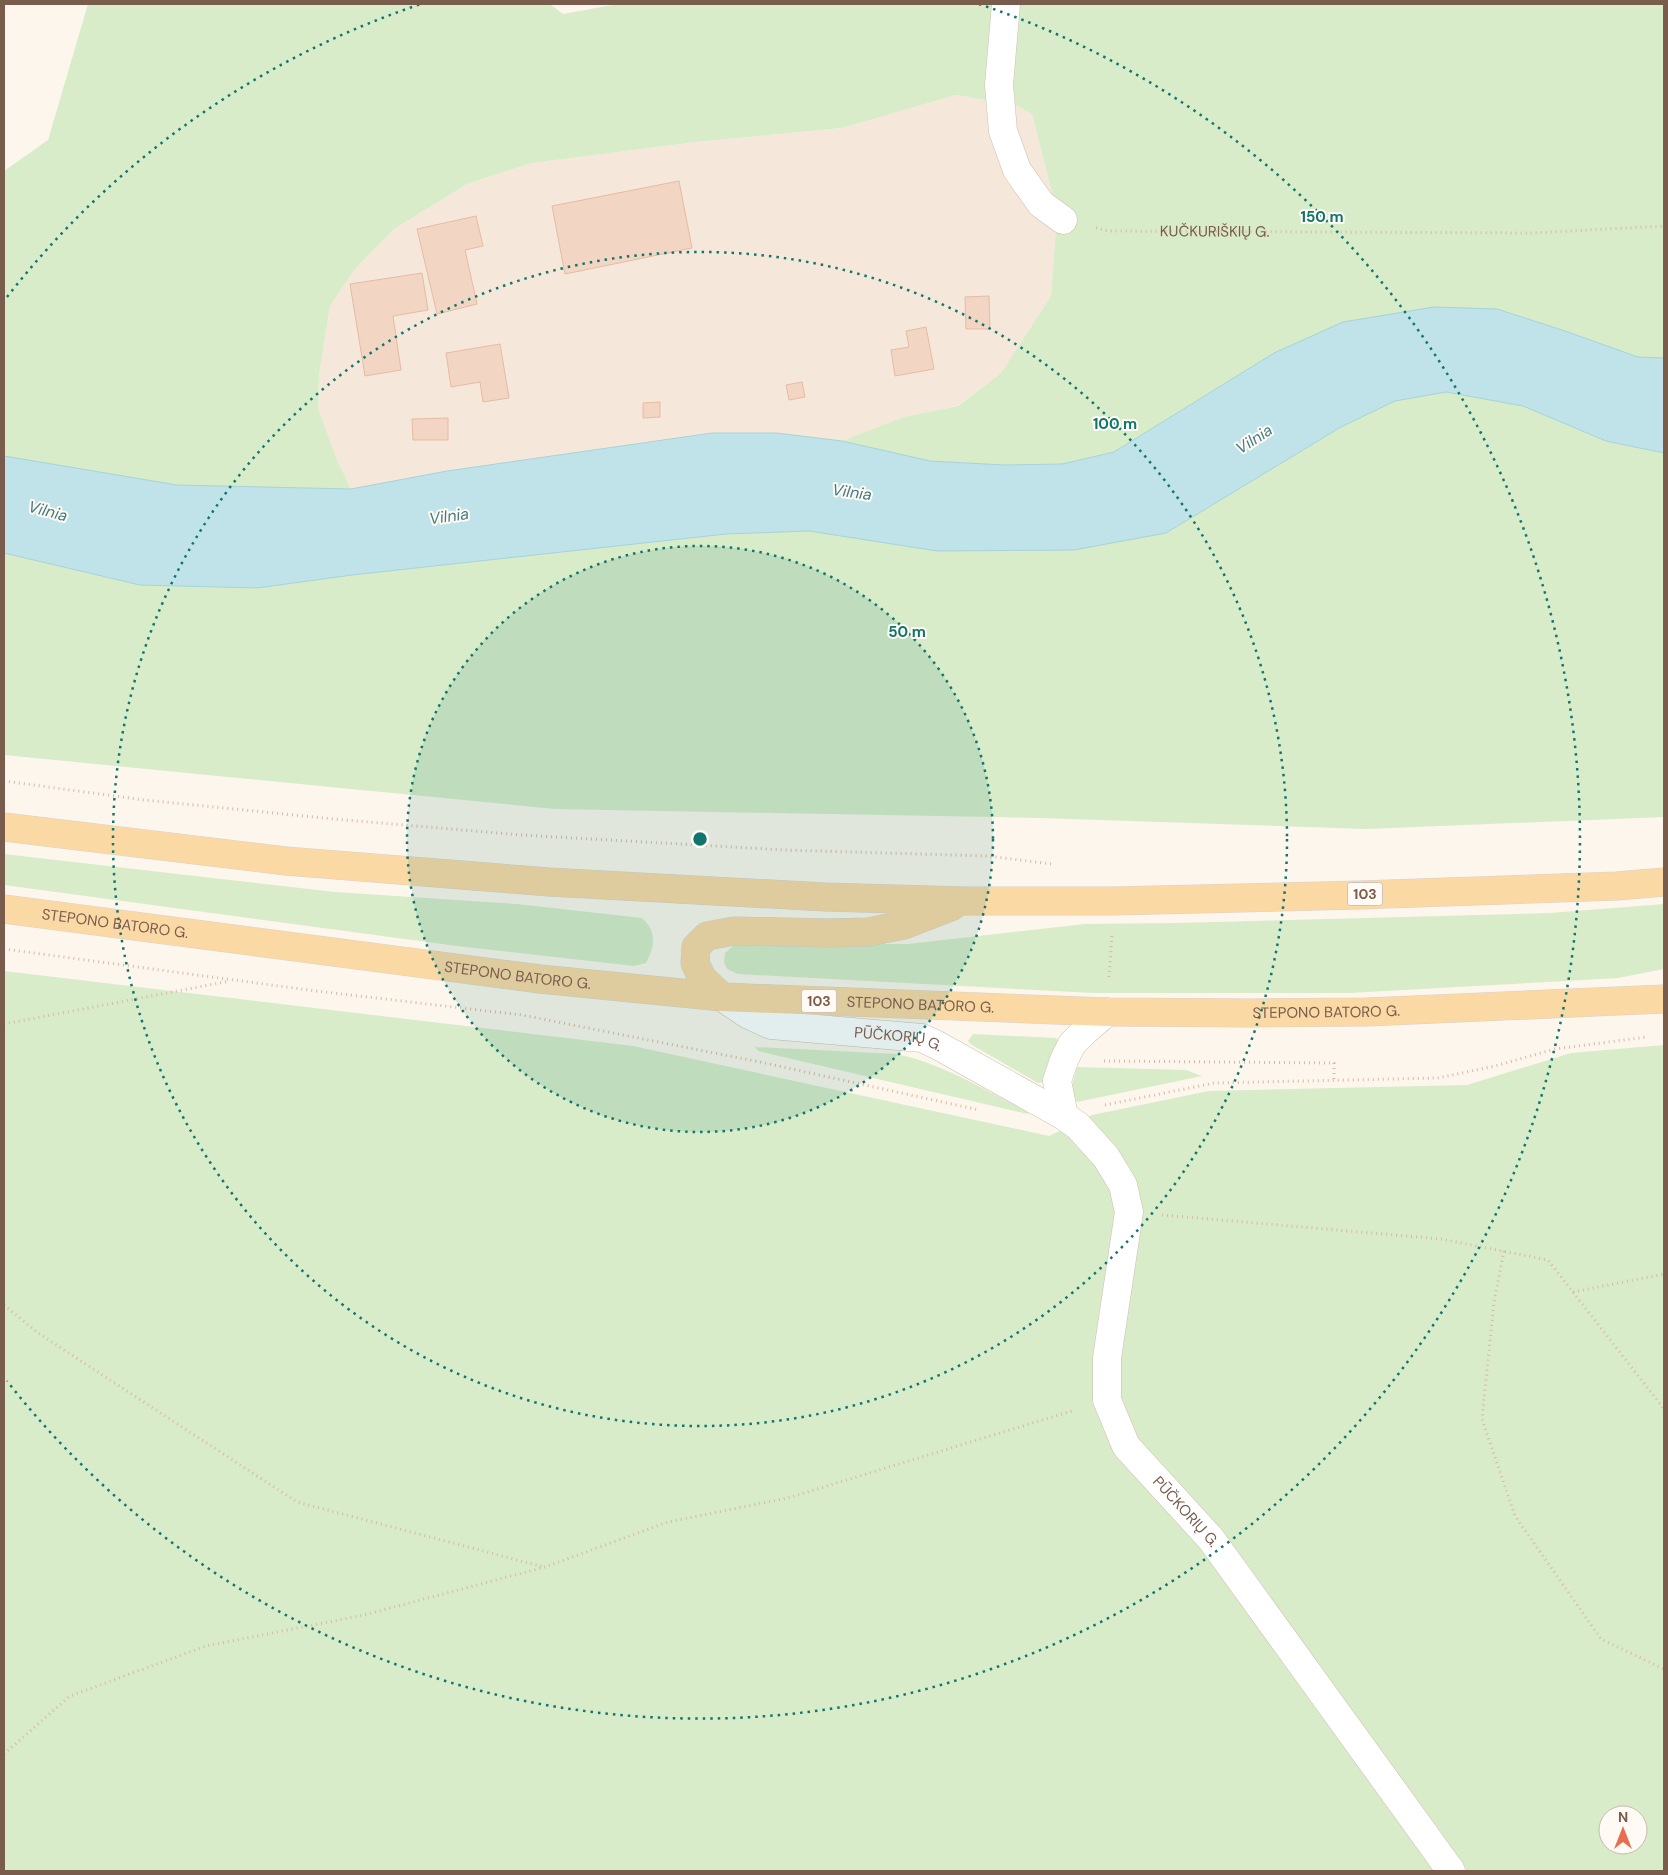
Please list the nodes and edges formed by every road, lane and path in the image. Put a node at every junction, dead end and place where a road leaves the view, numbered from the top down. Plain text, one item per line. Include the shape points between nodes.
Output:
1 (1006, 4) edge
2 (1063, 220) joint
3 (1664, 226) edge
4 (4, 781) edge
5 (4, 827) edge
6 (1056, 865) dead end
7 (1664, 882) edge
8 (964, 901) junction
9 (4, 909) edge
10 (4, 949) edge
11 (234, 980) junction
12 (722, 997) junction
13 (1664, 999) edge
14 (1106, 1012) junction
15 (4, 1024) edge
16 (1654, 1036) dead end
17 (986, 1111) dead end
18 (1064, 1116) junction
19 (1129, 1212) junction
20 (1504, 1251) junction
21 (1664, 1274) edge
22 (1573, 1292) junction
23 (4, 1305) edge
24 (1107, 1400) junction
25 (1664, 1409) edge
26 (545, 1567) junction
27 (1664, 1669) edge
28 (4, 1754) edge
29 (1451, 1871) edge

1 - 2 street via 999,85 1003,131 1017,170 1041,204
2 - 3 path, KUČKURIŠKIŲ G. via 1109,231 1533,233
4 - 6 path via 153,801 511,834 785,850 988,856
5 - 8 main road, 103 via 286,861 427,873 721,892
7 - 8 main road, 103 via 1359,895
8 - 12 main road via 904,925 868,932 734,931 707,936 696,947 695,963 702,978
9 - 12 main road, STEPONO BATORO G. / 103 via 540,979
10 - 11 path
11 - 15 path
11 - 17 path via 522,1015
12 - 14 main road, STEPONO BATORO G. / 103
12 - 18 street, PŪČKORIŲ G. via 771,1025 922,1038
13 - 14 main road, STEPONO BATORO G. / 103 via 1367,1012
14 - 18 street via 1072,1044 1064,1060 1057,1082
16 - 18 path via 1555,1049 1438,1078 1214,1084
18 - 19 street, PŪČKORIŲ G. via 1078,1126 1106,1157 1123,1185
19 - 20 path via 1441,1239
19 - 24 street, PŪČKORIŲ G. via 1107,1358
20 - 22 path via 1548,1260
20 - 27 path via 1494,1302 1482,1419 1515,1516 1601,1638
21 - 22 path
22 - 25 path
23 - 26 path via 38,1333 297,1502
24 - 26 path via 788,1498 668,1522
24 - 29 street, PŪČKORIŲ G. via 1126,1446 1211,1539
26 - 28 path via 364,1615 206,1646 70,1696

